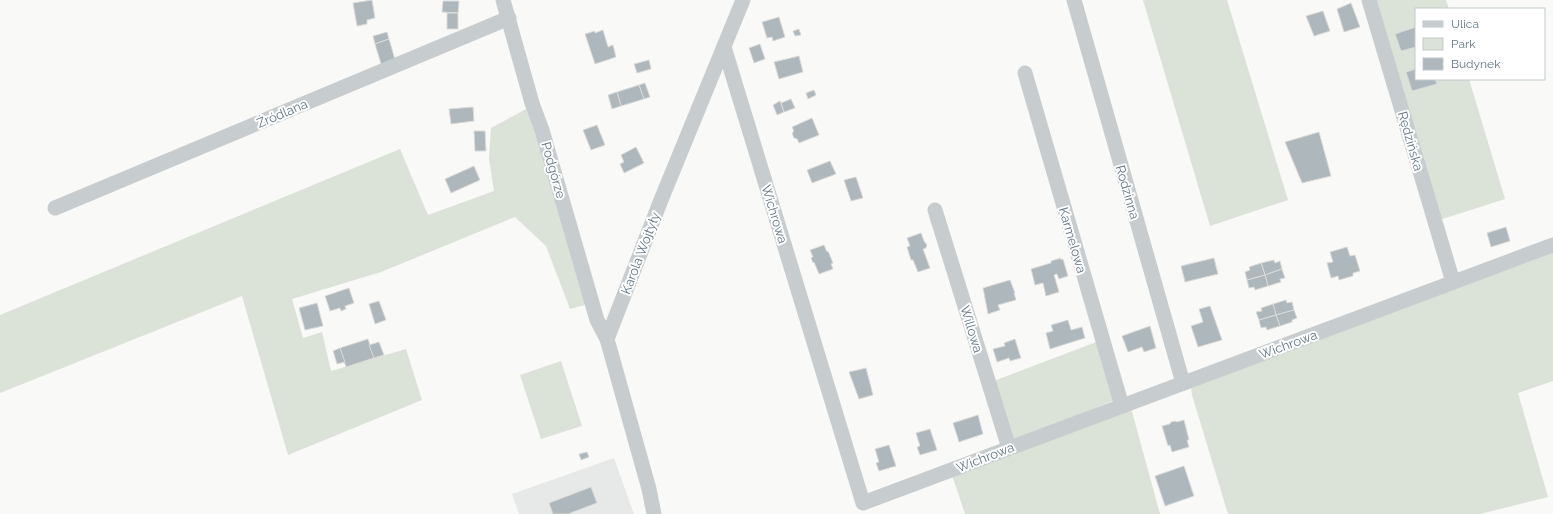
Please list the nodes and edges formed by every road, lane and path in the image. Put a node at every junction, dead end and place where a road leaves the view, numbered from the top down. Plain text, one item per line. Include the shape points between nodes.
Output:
1 (504, 0) edge
2 (743, 0) edge
3 (1074, 0) edge
4 (1369, 0) edge
5 (509, 18) junction
6 (724, 47) junction
7 (1025, 73) dead end
8 (55, 208) dead end
9 (935, 210) dead end
10 (1553, 245) edge
11 (1453, 282) junction
12 (607, 339) junction
13 (1183, 383) junction
14 (1122, 406) junction
15 (1009, 448) junction
16 (654, 514) edge

1 - 5 street, Podgórze
2 - 6 street, Karola Wojtyły
3 - 13 street, Rodzinna
4 - 11 street, Rędzińska
5 - 8 street, Źródlana
5 - 12 street, Podgórze via 597,320
6 - 12 street, Karola Wojtyły
6 - 15 street, Wichrowa via 862,503
7 - 14 street, Karmelowa
9 - 15 street, Willowa
10 - 11 street, Wichrowa
11 - 13 street, Wichrowa
12 - 16 street
13 - 14 street, Wichrowa
14 - 15 street, Wichrowa

